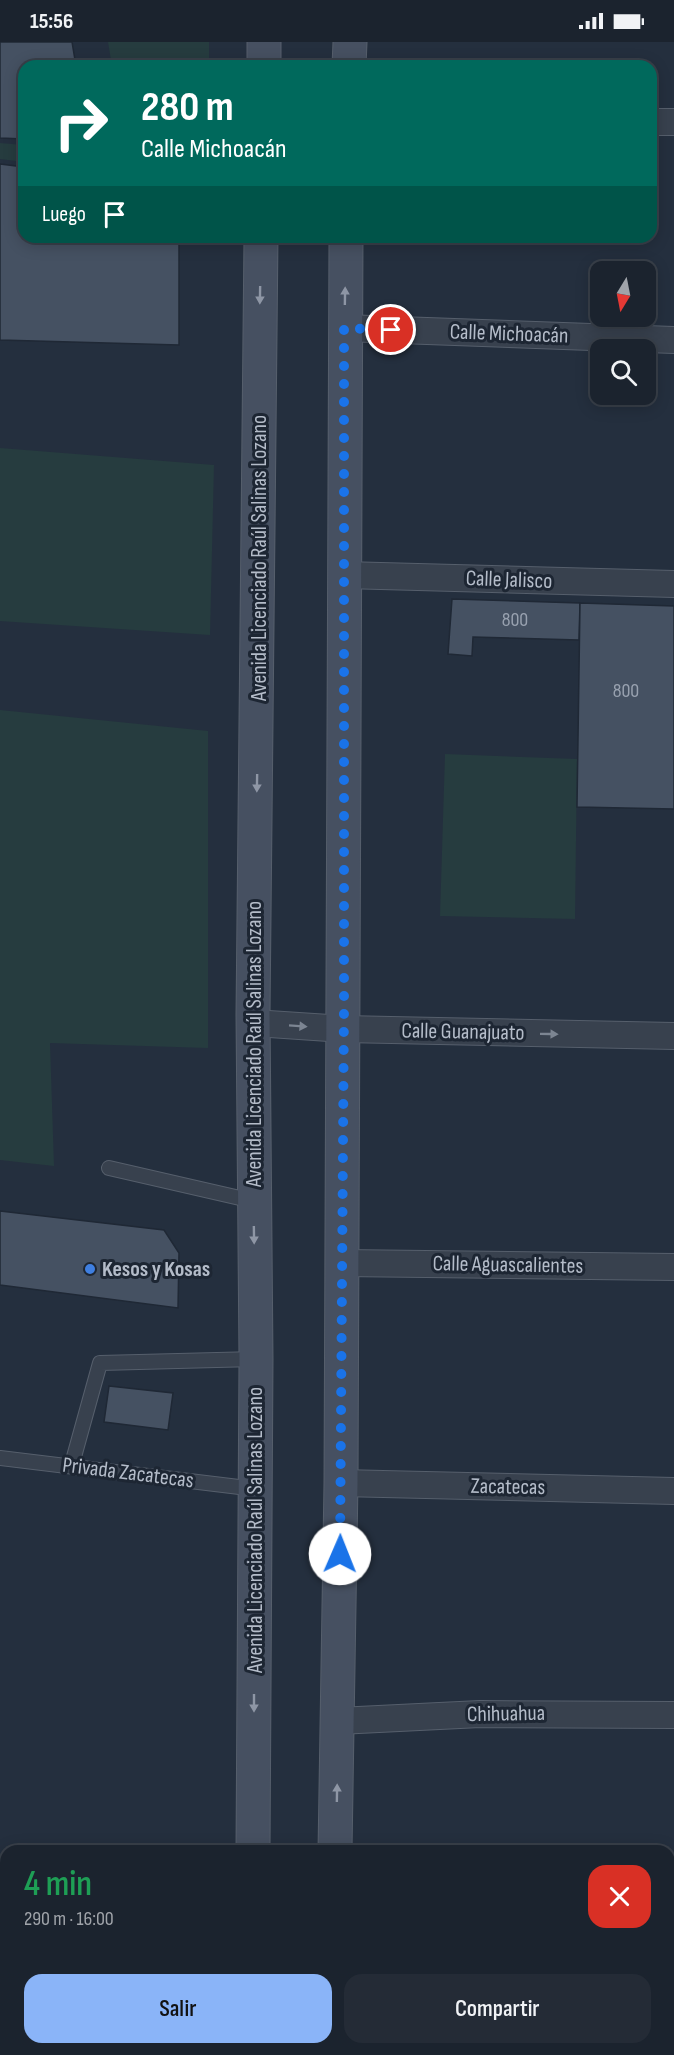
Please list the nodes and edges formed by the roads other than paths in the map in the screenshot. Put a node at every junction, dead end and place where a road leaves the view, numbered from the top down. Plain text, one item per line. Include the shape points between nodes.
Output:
1 (264, 42) edge
2 (350, 42) edge
3 (264, 60) edge
4 (349, 60) edge
5 (657, 122) edge
6 (674, 122) edge
7 (261, 243) edge
8 (346, 243) edge
9 (344, 328) junction
10 (674, 339) edge
11 (344, 575) junction
12 (674, 584) edge
13 (253, 1023) junction
14 (344, 1029) junction
15 (674, 1036) edge
16 (109, 1168) dead end
17 (253, 1201) junction
18 (342, 1263) junction
19 (674, 1267) edge
20 (256, 1359) junction
21 (0, 1458) edge
22 (72, 1464) junction
23 (341, 1483) junction
24 (256, 1490) junction
25 (674, 1491) edge
26 (674, 1715) edge
27 (338, 1721) junction
28 (253, 1845) edge
29 (335, 1845) edge

1 - 3 main road
2 - 4 main road
5 - 6 street
7 -> 13 main road, Avenida Licenciado Raúl Salinas Lozano
9 -> 8 main road
9 - 10 street, Calle Michoacán
9 - 11 main road
11 - 12 street, Calle Jalisco
11 - 14 main road
13 -> 14 street, Calle Guanajuato
13 - 17 main road, Avenida Licenciado Raúl Salinas Lozano
14 -> 15 street, Calle Guanajuato
14 - 18 main road
16 - 17 lane
17 -> 20 main road, Avenida Licenciado Raúl Salinas Lozano
18 - 19 street, Calle Aguascalientes
18 - 23 main road
20 - 22 lane via 100,1363
20 - 24 main road, Avenida Licenciado Raúl Salinas Lozano
21 - 22 lane, Privada Zacatecas
22 - 24 lane, Privada Zacatecas
23 - 25 street, Zacatecas
23 - 27 main road
24 -> 28 main road, Avenida Licenciado Raúl Salinas Lozano
26 - 27 street, Chihuahua via 480,1714
29 -> 27 main road

